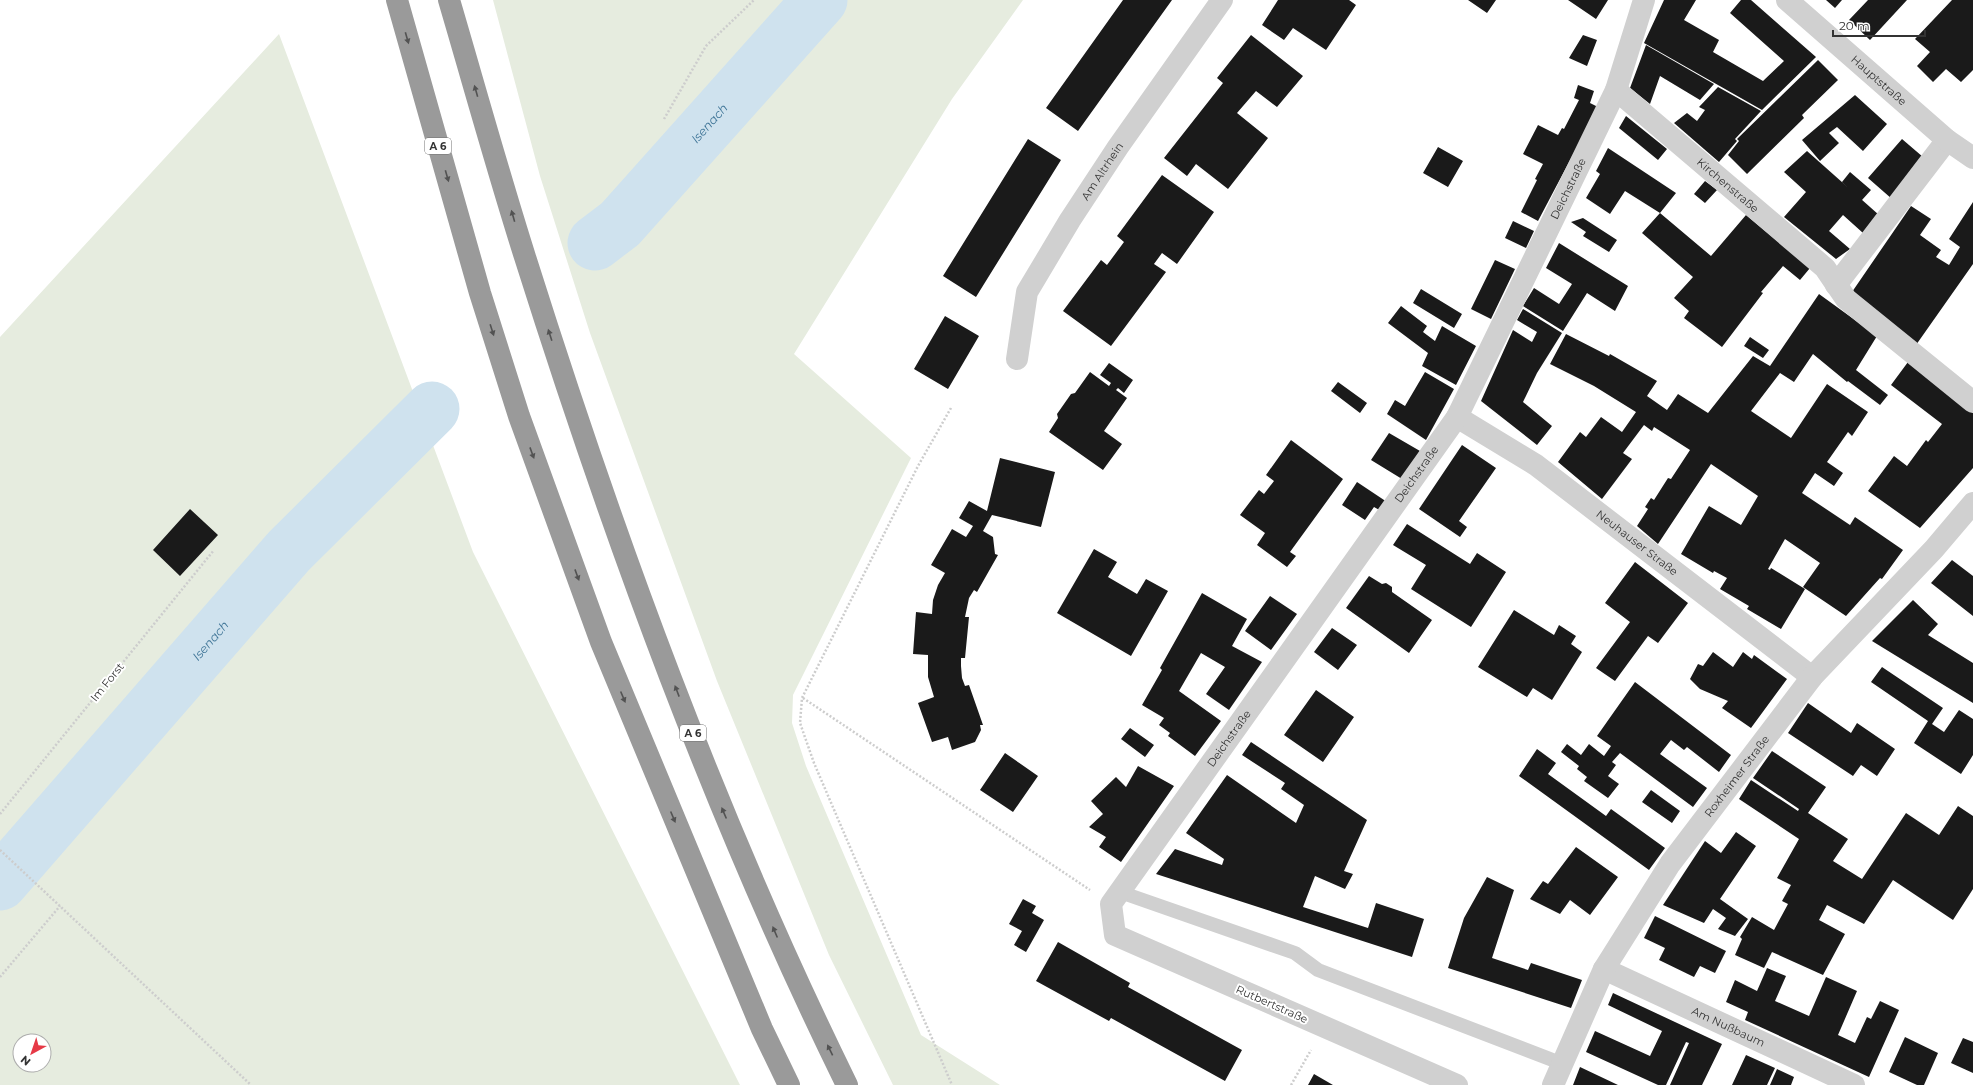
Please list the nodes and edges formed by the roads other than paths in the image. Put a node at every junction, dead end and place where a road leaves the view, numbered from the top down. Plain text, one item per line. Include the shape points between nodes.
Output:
1 (397, 0) edge
2 (449, 0) edge
3 (1222, 0) edge
4 (1644, 0) edge
5 (1787, 0) edge
6 (1616, 90) junction
7 (1947, 140) junction
8 (1973, 158) edge
9 (1836, 285) junction
10 (1017, 358) dead end
11 (1973, 402) edge
12 (1457, 417) junction
13 (1973, 503) edge
14 (1812, 677) junction
15 (1116, 898) junction
16 (1604, 969) junction
17 (1562, 1064) junction
18 (789, 1085) edge
19 (847, 1085) edge
20 (1457, 1085) edge
21 (1553, 1085) edge
22 (1854, 1085) edge

1 -> 18 highway, A 6 via 480,293 519,416 587,605 759,1022
19 -> 2 highway, A 6 via 804,998 722,809 648,617 562,372
3 - 10 street, Am Altrhein via 1118,147 1027,292
4 - 6 street, Deichstraße
5 - 7 street, Hauptstraße
6 - 9 street, Kirchenstraße via 1825,268
6 - 12 street, Deichstraße
7 - 8 street, Hauptstraße
7 - 9 street
9 - 11 street, Kirchenstraße via 1846,299
12 - 14 street, Neuhauser Straße via 1536,465
12 - 15 street, Deichstraße
13 - 14 street, Roxheimer Straße via 1934,549
14 - 16 street, Roxheimer Straße via 1670,864
15 - 17 lane via 1295,953 1318,970
15 - 20 street, Rutbertstraße via 1115,935
16 - 17 street, Roxheimer Straße
16 - 22 street, Am Nußbaum
17 - 21 street, Roxheimer Straße

